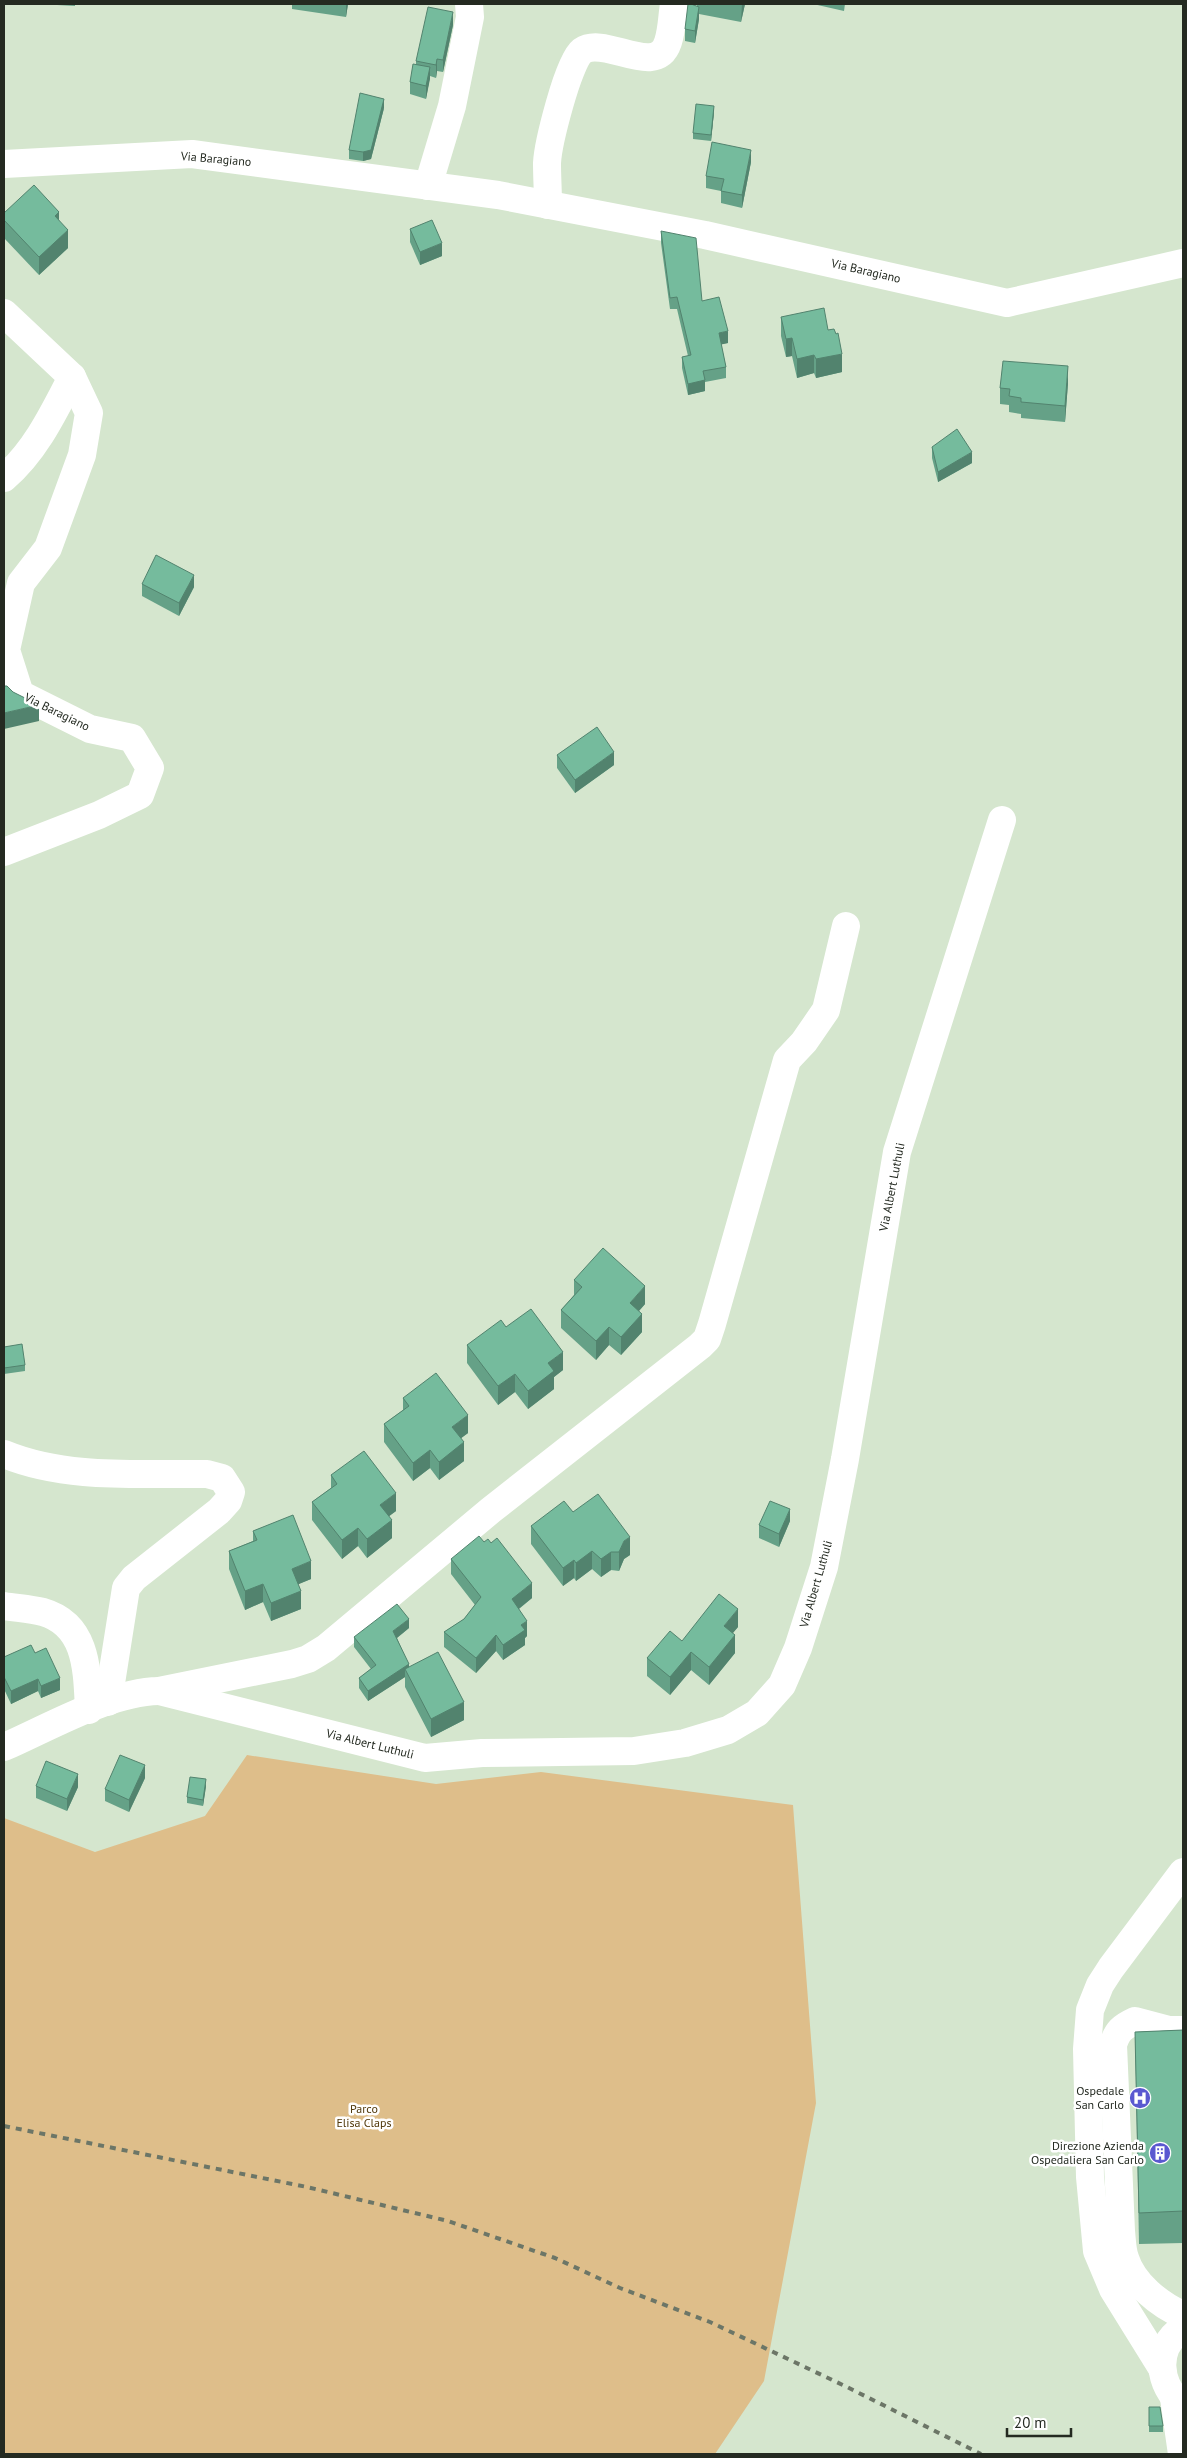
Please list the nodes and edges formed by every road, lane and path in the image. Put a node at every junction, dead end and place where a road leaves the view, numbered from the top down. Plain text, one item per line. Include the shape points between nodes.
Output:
1 (469, 4) edge
2 (674, 4) edge
3 (4, 164) edge
4 (428, 186) junction
5 (548, 205) junction
6 (1183, 263) edge
7 (4, 312) edge
8 (72, 377) junction
9 (4, 478) edge
10 (1002, 820) dead end
11 (4, 852) edge
12 (846, 926) dead end
13 (4, 1454) edge
14 (4, 1606) edge
15 (159, 1691) junction
16 (98, 1706) junction
17 (4, 1747) edge
18 (1183, 1872) edge
19 (1183, 2030) edge
20 (1183, 2315) edge
21 (1183, 2328) edge
22 (1162, 2368) junction
23 (1179, 2402) edge
24 (1182, 2454) edge

1 - 4 street via 470,16 452,106
2 - 5 street via 668,43 660,54 649,58 595,47 583,51 574,60 547,161
3 - 4 street, Via Baragiano via 192,154
4 - 5 street, Via Baragiano
5 - 6 street, Via Baragiano via 705,235 1006,303
7 - 8 street, Via Baragiano
8 - 9 street via 52,417 18,467
8 - 11 street, Via Baragiano via 89,413 82,456 48,548 21,583 6,650 20,694 90,729 132,738 150,768 140,795 99,815
10 - 15 street, Via Albert Luthuli via 897,1152 824,1567 798,1648 782,1685 757,1713 728,1730 686,1744 634,1751 482,1753 425,1758
12 - 15 street, Via Albert Luthuli via 826,1010 787,1060 707,1339 491,1510 326,1648 292,1664
13 - 16 street via 71,1472 207,1474 222,1478 231,1492 219,1511 134,1578 126,1588
14 - 16 street via 43,1612 63,1622 75,1634
15 - 16 street, Via Albert Luthuli via 137,1692
16 - 17 street, Via Albert Luthuli
18 - 22 street via 1100,1985 1090,2010 1087,2042 1090,2176 1097,2251 1113,2289
19 - 20 street via 1169,2030 1135,2021 1123,2026 1113,2045 1125,2259 1136,2279 1158,2301
21 - 22 street via 1171,2339
22 - 23 street via 1167,2388
23 - 24 street

